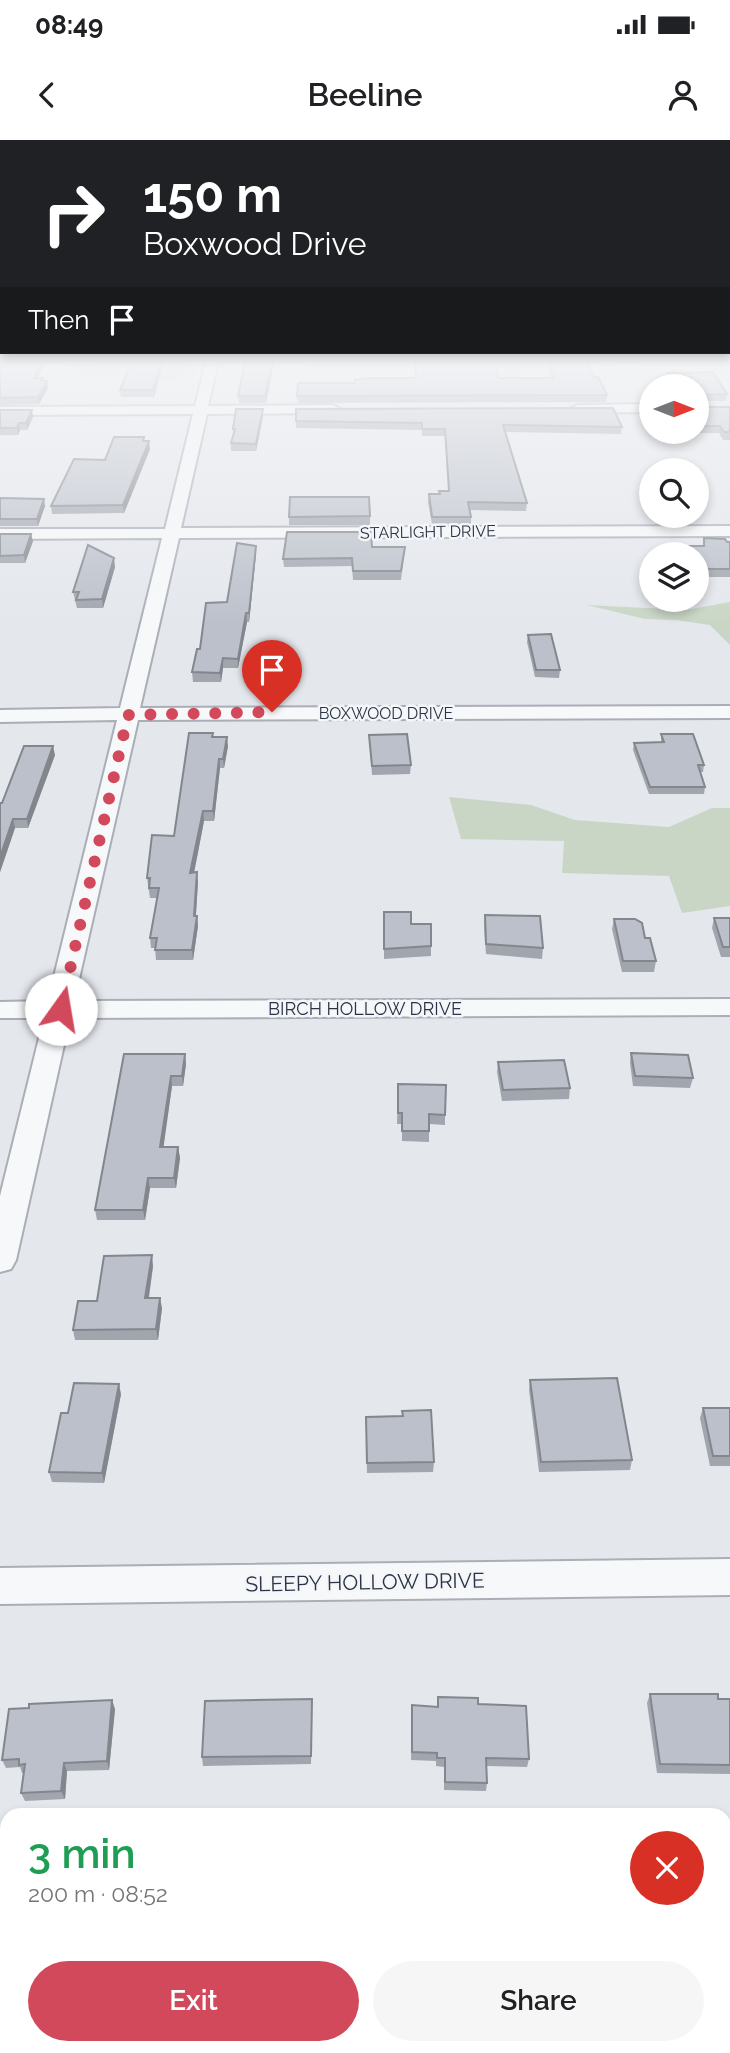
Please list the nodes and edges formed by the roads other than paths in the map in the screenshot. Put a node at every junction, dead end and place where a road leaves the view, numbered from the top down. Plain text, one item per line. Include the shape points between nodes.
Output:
1 (192, 447) edge
2 (730, 531) edge
3 (171, 533) junction
4 (0, 534) edge
5 (730, 712) edge
6 (128, 715) junction
7 (0, 716) edge
8 (730, 1007) edge
9 (61, 1009) junction
10 (0, 1010) edge
11 (0, 1260) edge
12 (730, 1577) edge
13 (0, 1586) edge

1 - 3 street
2 - 3 street, STARLIGHT DRIVE
3 - 4 street, STARLIGHT DRIVE
3 - 6 street
5 - 6 street, BOXWOOD DRIVE
6 - 7 street, BOXWOOD DRIVE
6 - 9 street
8 - 9 street, BIRCH HOLLOW DRIVE
9 - 10 street, BIRCH HOLLOW DRIVE
9 - 11 street
12 - 13 street, SLEEPY HOLLOW DRIVE

